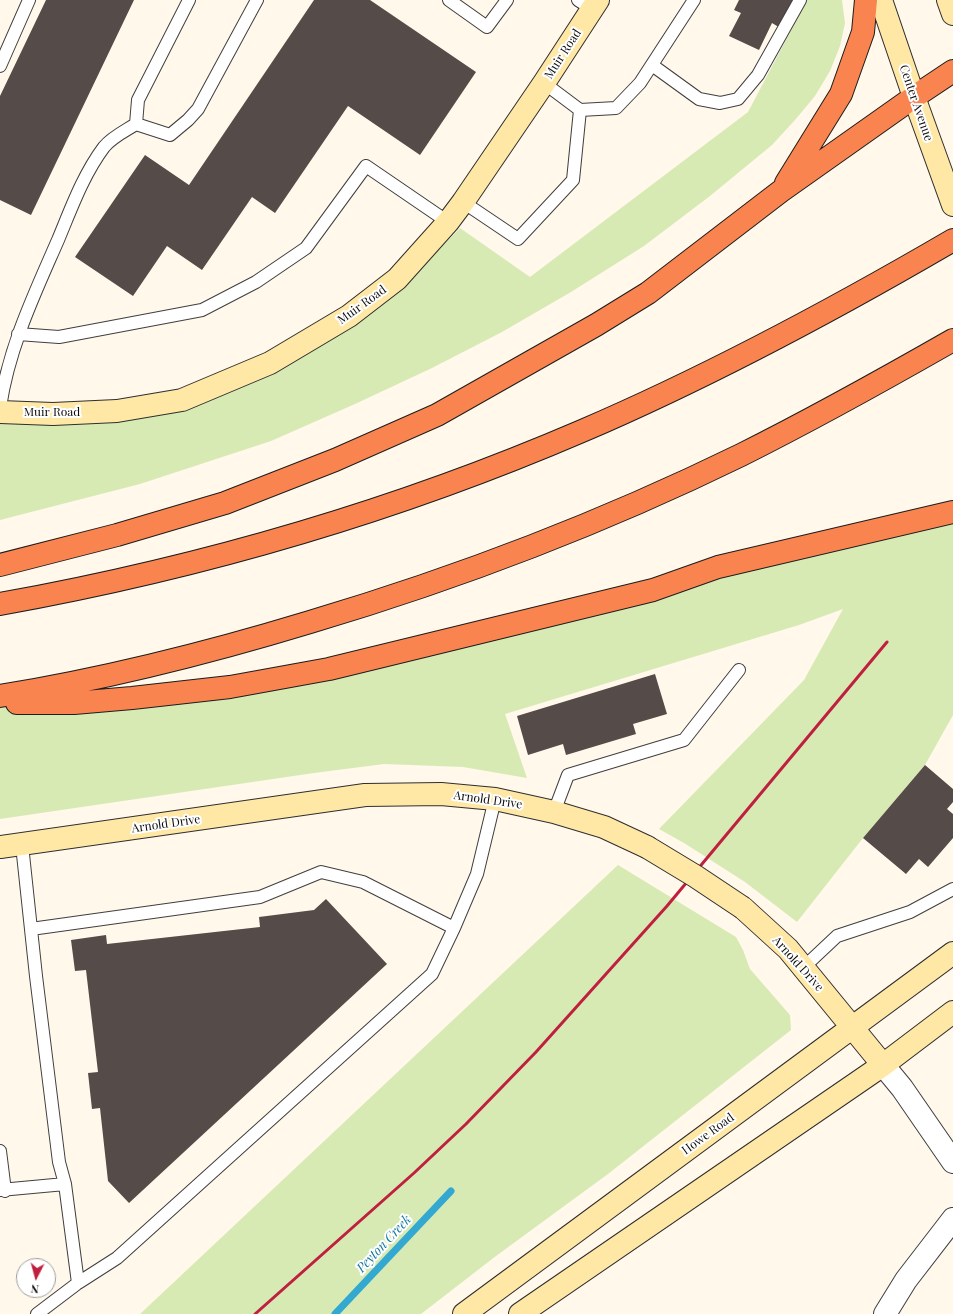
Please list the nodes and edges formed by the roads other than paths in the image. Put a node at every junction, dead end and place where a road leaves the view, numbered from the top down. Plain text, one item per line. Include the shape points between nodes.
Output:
1 (29, 0) edge
2 (189, 0) edge
3 (257, 0) edge
4 (449, 0) edge
5 (507, 0) edge
6 (694, 0) edge
7 (800, 0) edge
8 (866, 0) edge
9 (881, 0) edge
10 (948, 0) edge
11 (589, 3) edge
12 (953, 14) edge
13 (652, 65) junction
14 (0, 66) edge
15 (953, 71) edge
16 (544, 83) junction
17 (914, 97) junction
18 (580, 110) junction
19 (136, 124) junction
20 (781, 191) junction
21 (463, 202) junction
22 (953, 205) edge
23 (448, 222) junction
24 (953, 240) edge
25 (18, 334) junction
26 (953, 340) edge
27 (0, 407) edge
28 (0, 412) edge
29 (953, 512) edge
30 (0, 565) edge
31 (0, 604) edge
32 (739, 670) dead end
33 (0, 696) edge
34 (0, 703) edge
35 (495, 799) junction
36 (554, 812) junction
37 (22, 845) junction
38 (0, 847) edge
39 (953, 889) edge
40 (454, 928) junction
41 (31, 929) junction
42 (953, 954) edge
43 (803, 968) junction
44 (953, 1012) edge
45 (853, 1028) junction
46 (883, 1065) junction
47 (0, 1151) edge
48 (953, 1162) edge
49 (65, 1184) junction
50 (3, 1191) edge
51 (953, 1219) edge
52 (78, 1283) junction
53 (37, 1314) edge
54 (464, 1314) edge
55 (520, 1314) edge
56 (885, 1314) edge

1 - 14 lane
2 - 19 lane via 138,100
3 - 19 lane via 198,108 188,120 170,135
4 - 5 lane via 487,27
6 - 13 lane
7 - 13 lane via 758,75 738,99 720,103 699,99
8 - 20 highway via 863,32 841,94
9 - 17 street, Center Avenue
10 - 12 street
11 - 16 street, Muir Road
13 - 18 lane via 640,83 616,108
15 - 17 highway
16 - 18 lane
16 - 21 street, Muir Road
17 - 20 highway
17 - 22 street, Center Avenue
18 - 21 lane via 573,180 518,239
19 - 25 lane via 104,146 84,178
20 - 30 highway via 648,293 437,415 335,460 225,503 117,535
21 - 23 street, Muir Road
23 - 25 lane via 366,166 306,248 256,282 202,310 59,337
23 - 28 street, Muir Road via 397,279 349,316 263,366 182,400 117,411 53,414
24 - 31 highway via 826,312 728,363 582,432 480,473 377,509 264,543 121,579
25 - 27 lane via 4,381
26 - 33 highway via 839,404 738,456 590,523 485,565 384,600 227,646 110,674
29 - 34 highway via 718,567 653,590 329,669 230,687 132,698 74,703
32 - 36 lane via 684,740 568,775
35 - 36 street, Arnold Drive
35 - 37 street, Arnold Drive via 441,794 365,795
35 - 40 lane via 477,874
36 - 43 street, Arnold Drive, bridge via 604,827 695,876 743,908 788,949
37 - 38 street, Arnold Drive
37 - 41 lane
39 - 43 lane via 910,912 837,936
40 - 41 lane via 363,882 321,872 260,897
40 - 52 lane via 432,974 117,1258
41 - 49 lane via 59,1162
42 - 45 street, Howe Road
43 - 45 street, Arnold Drive
44 - 46 street
45 - 46 street, Arnold Drive
45 - 54 street, Howe Road
46 - 48 street
46 - 55 street
47 - 50 lane
49 - 50 lane
49 - 52 lane
51 - 56 street via 906,1280
52 - 53 lane

